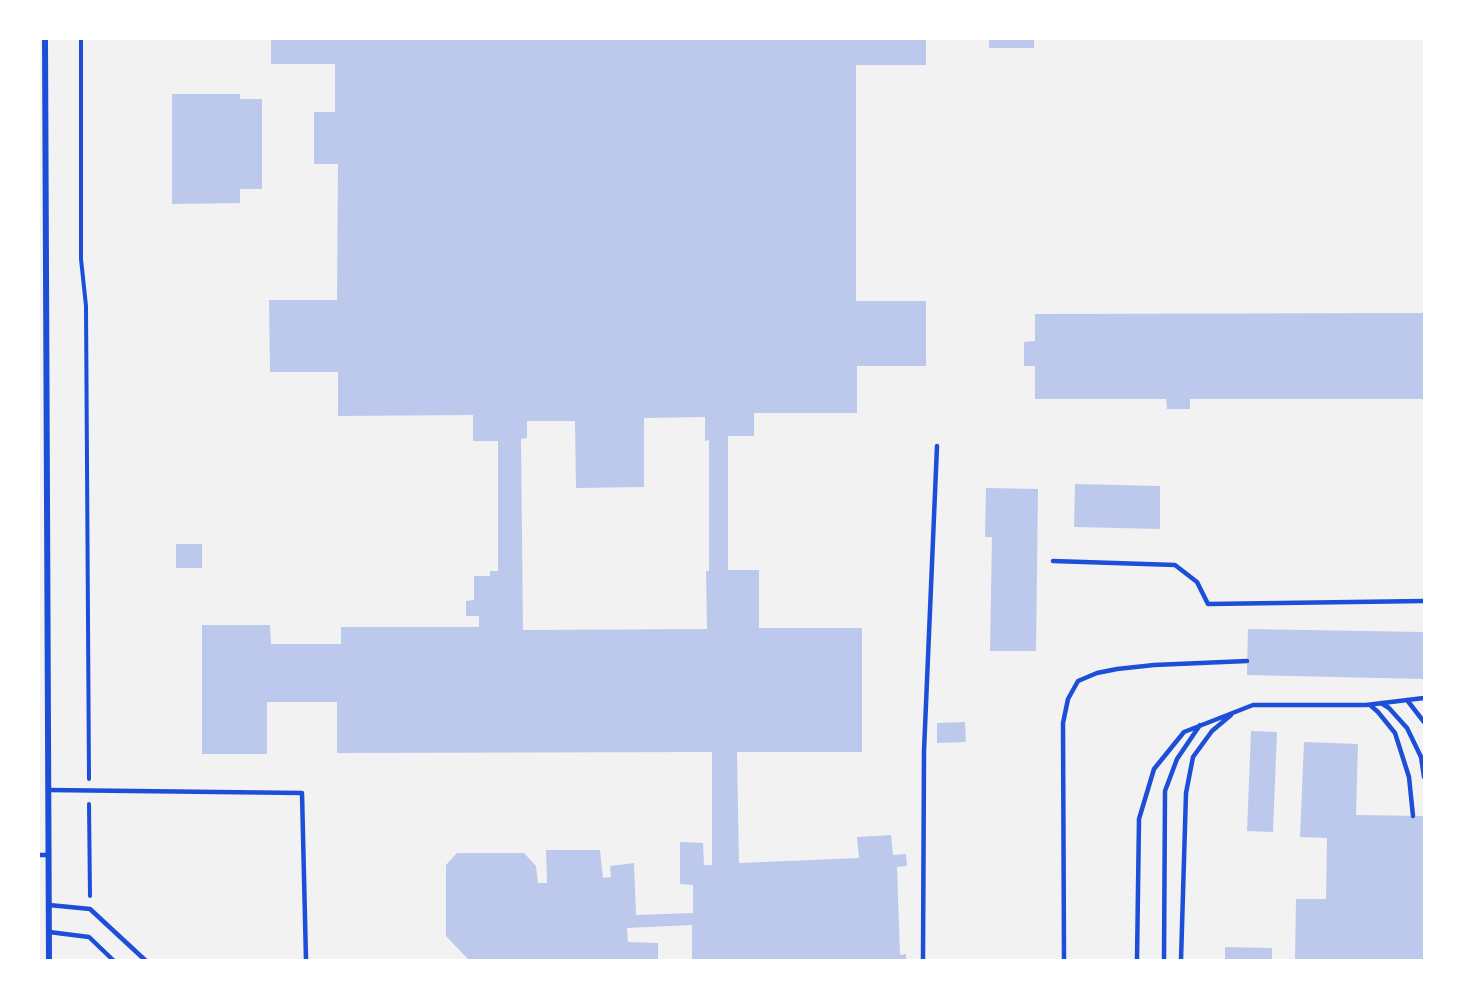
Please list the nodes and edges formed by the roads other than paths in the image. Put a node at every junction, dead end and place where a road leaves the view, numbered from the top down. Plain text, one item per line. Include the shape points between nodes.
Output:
1 (45, 39) edge
2 (938, 446) dead end
3 (1053, 561) dead end
4 (1424, 601) edge
5 (1247, 662) dead end
6 (1407, 700) junction
7 (1422, 700) edge
8 (1382, 704) junction
9 (1370, 705) junction
10 (1236, 711) junction
11 (1424, 723) edge
12 (1200, 725) junction
13 (1424, 777) edge
14 (49, 790) junction
15 (1413, 816) dead end
16 (39, 855) edge
17 (49, 855) junction
18 (49, 905) junction
19 (49, 932) junction
20 (49, 960) edge
21 (113, 960) edge
22 (145, 960) edge
23 (306, 960) edge
24 (923, 960) edge
25 (1064, 960) edge
26 (1137, 960) edge
27 (1164, 960) edge
28 (1181, 960) edge

1 - 14 street
2 - 24 lane via 924,750
3 - 4 lane via 1175,565 1197,582 1208,604
5 - 25 lane via 1145,666 1097,673 1078,681 1068,699 1063,723
6 - 7 lane
6 - 8 lane
6 - 11 lane
8 - 9 lane
8 - 13 lane via 1407,728 1421,757
9 - 10 lane via 1253,705
9 - 15 lane via 1395,733 1409,777
10 - 12 lane
10 - 28 lane via 1212,731 1193,757 1186,794
12 - 26 lane via 1184,732 1154,769 1139,819
12 - 27 lane via 1177,759 1165,791
14 - 17 street
14 - 23 lane via 302,793
16 - 17 lane
17 - 18 street
18 - 19 street
18 - 22 lane via 90,909
19 - 20 street
19 - 21 lane via 89,938

